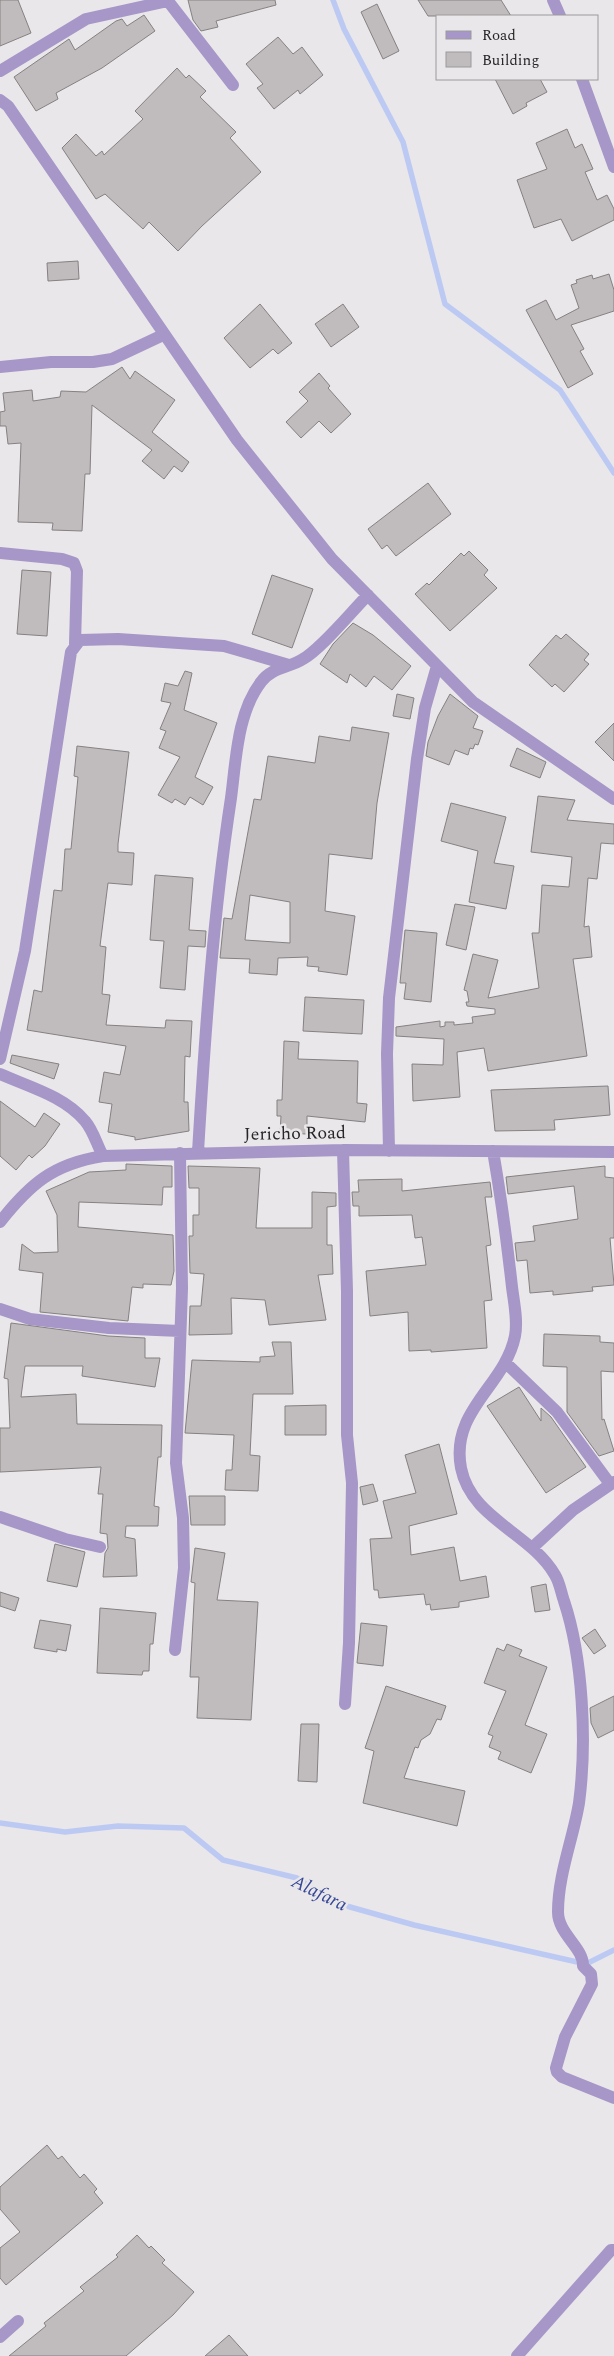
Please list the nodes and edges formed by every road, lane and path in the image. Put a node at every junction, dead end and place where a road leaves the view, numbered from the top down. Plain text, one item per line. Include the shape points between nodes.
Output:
1 (553, 0) edge
2 (560, 15) edge
3 (0, 71) edge
4 (582, 80) edge
5 (233, 85) dead end
6 (0, 100) edge
7 (614, 166) edge
8 (163, 335) junction
9 (0, 367) edge
10 (0, 553) edge
11 (368, 595) junction
12 (75, 644) junction
13 (289, 665) junction
14 (437, 666) junction
15 (614, 799) edge
16 (0, 1059) edge
17 (0, 1074) edge
18 (343, 1150) junction
19 (389, 1151) junction
20 (493, 1151) junction
21 (198, 1152) junction
22 (614, 1152) edge
23 (180, 1153) junction
24 (102, 1156) junction
25 (0, 1222) edge
26 (0, 1309) edge
27 (180, 1331) junction
28 (506, 1363) junction
29 (612, 1483) edge
30 (0, 1517) edge
31 (100, 1547) dead end
32 (533, 1547) junction
33 (175, 1650) dead end
34 (344, 1704) dead end
35 (614, 2098) edge
36 (614, 2250) edge
37 (18, 2321) dead end
38 (0, 2337) edge
39 (517, 2356) edge

1 - 2 street
3 - 5 street via 86,20 168,1
4 - 7 street
6 - 8 street via 8,106
8 - 9 street via 112,359
8 - 11 street via 237,440 332,559
10 - 12 street via 74,563 77,571
11 - 13 street via 304,659
11 - 14 street
12 - 13 street via 80,640 118,639 224,646
12 - 16 street via 71,652 25,951
13 - 21 street via 272,671 261,681 253,695 240,738 222,857
14 - 15 street via 474,702
14 - 19 street via 425,708 417,760 389,998
17 - 24 street via 54,1096 72,1108 86,1122
18 - 19 street, Jericho Road
18 - 21 street, Jericho Road
18 - 34 street via 347,1435 352,1483 349,1643
19 - 20 street, Jericho Road
20 - 22 street, Jericho Road
20 - 28 street via 507,1235 515,1333
21 - 23 street, Jericho Road
23 - 24 street, Jericho Road
23 - 27 street
24 - 25 street, Jericho Road via 79,1160 54,1170 36,1182
26 - 27 street via 30,1319 109,1328
27 - 33 street via 176,1463 183,1518 184,1568
28 - 29 street via 557,1412
28 - 32 street via 476,1403 466,1423 459,1440 461,1466 466,1485 479,1505
29 - 32 street via 573,1510
30 - 31 street
32 - 35 street via 556,1576 572,1627 583,1745 579,1802 559,1893 558,1915 563,1931 584,1959 583,1966 591,1974 592,1984 565,2038 556,2068 562,2077
36 - 39 street
37 - 38 street

